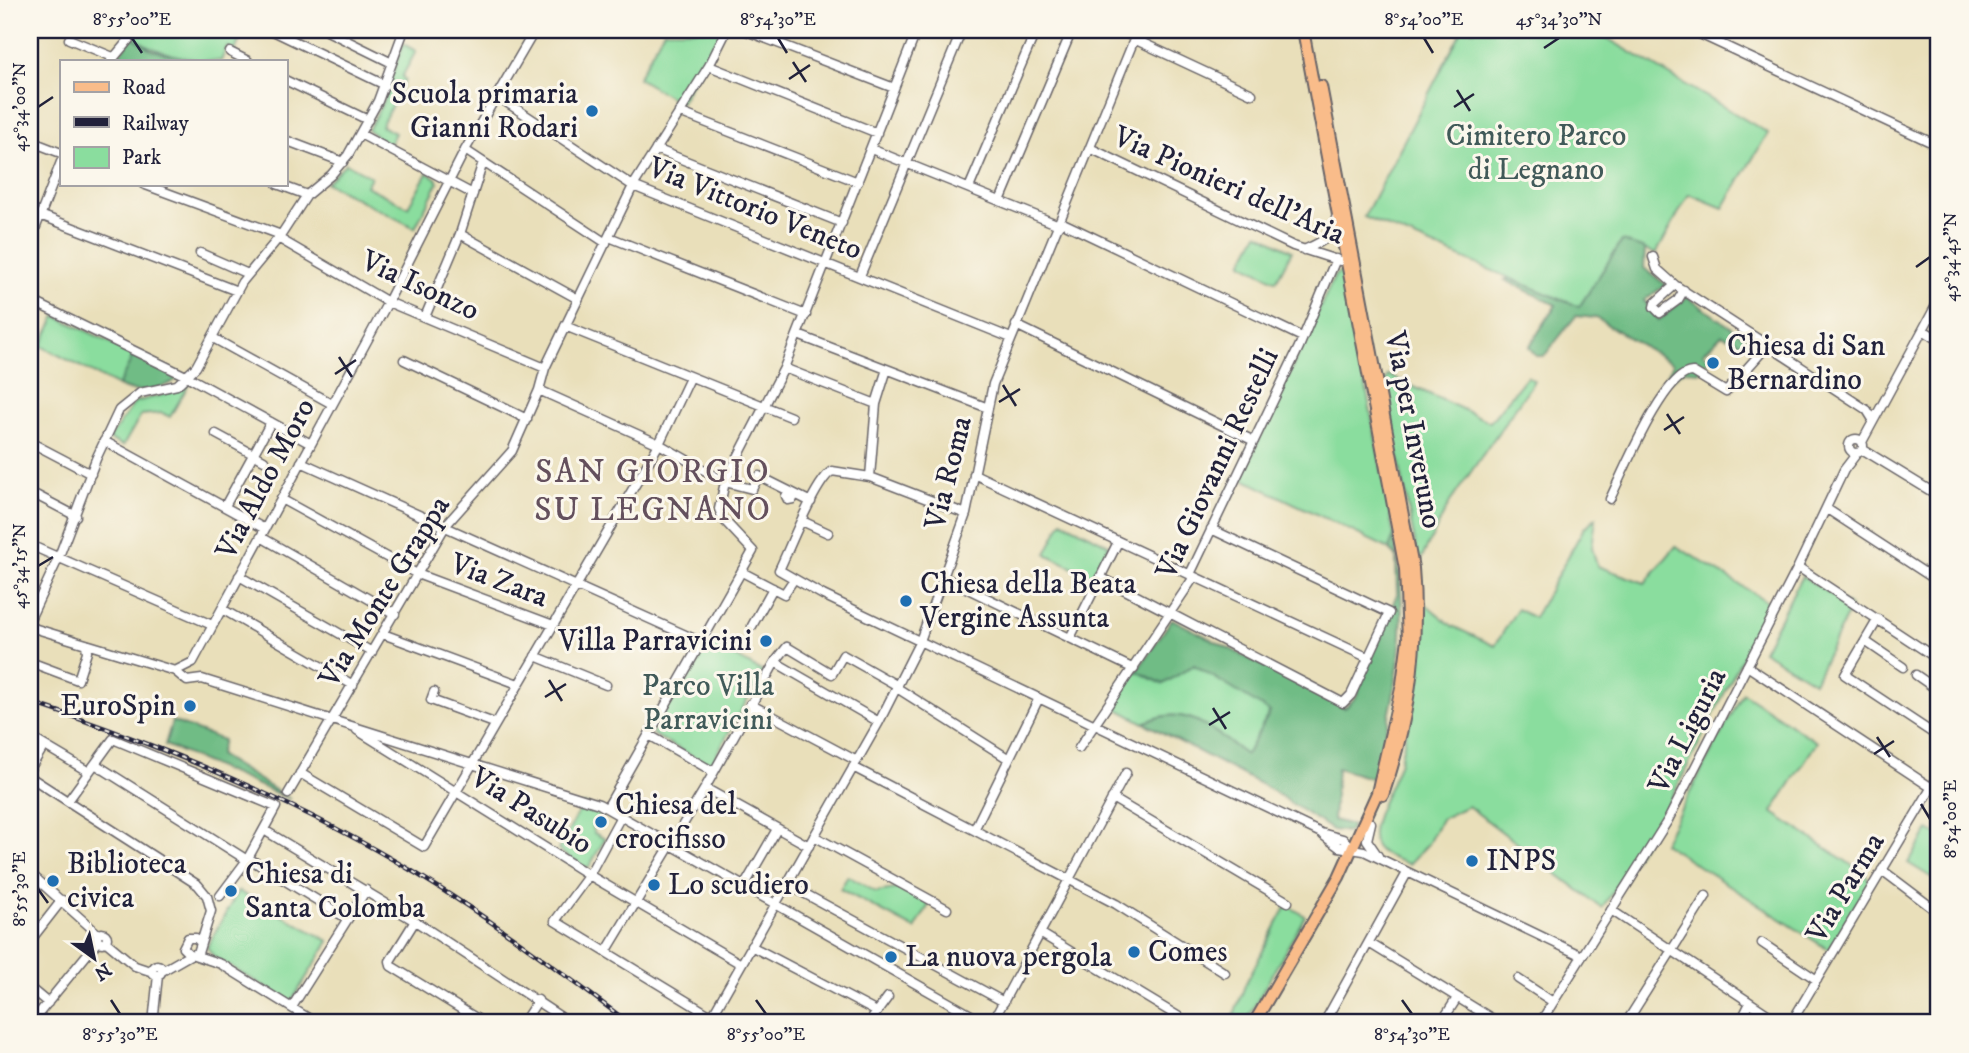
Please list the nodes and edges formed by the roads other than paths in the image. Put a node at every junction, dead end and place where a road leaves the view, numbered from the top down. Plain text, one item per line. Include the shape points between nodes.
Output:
1 (137, 30) edge
2 (271, 30) edge
3 (325, 30) edge
4 (404, 30) edge
5 (535, 30) edge
6 (727, 30) edge
7 (744, 30) edge
8 (917, 30) edge
9 (962, 30) edge
10 (1036, 30) edge
11 (1072, 30) edge
12 (1117, 30) edge
13 (1303, 30) edge
14 (1310, 30) edge
15 (1691, 30) edge
16 (1702, 30) edge
17 (1136, 35) edge
18 (69, 38) dead end
19 (230, 52) dead end
20 (112, 59) edge
21 (246, 60) edge
22 (392, 63) junction
23 (709, 66) junction
24 (287, 81) edge
25 (385, 85) junction
26 (894, 88) junction
27 (1252, 94) dead end
28 (497, 96) junction
29 (679, 113) junction
30 (1320, 119) junction
31 (368, 120) junction
32 (877, 133) junction
33 (360, 134) junction
34 (30, 141) edge
35 (287, 142) edge
36 (1939, 143) edge
37 (1090, 148) junction
38 (656, 149) junction
39 (871, 149) junction
40 (465, 150) junction
41 (60, 153) edge
42 (481, 161) junction
43 (344, 162) junction
44 (907, 163) junction
45 (60, 165) edge
46 (449, 180) junction
47 (858, 182) junction
48 (149, 186) edge
49 (282, 186) edge
50 (633, 186) junction
51 (969, 188) junction
52 (473, 194) junction
53 (307, 195) junction
54 (1000, 201) junction
55 (40, 215) junction
56 (1061, 221) junction
57 (842, 223) junction
58 (460, 234) junction
59 (280, 236) junction
60 (607, 240) junction
61 (30, 242) edge
62 (1304, 250) junction
63 (200, 253) dead end
64 (1653, 257) dead end
65 (1336, 260) junction
66 (826, 264) junction
67 (1349, 266) junction
68 (248, 274) junction
69 (860, 276) junction
70 (1675, 285) junction
71 (1684, 290) junction
72 (237, 291) junction
73 (578, 299) junction
74 (30, 300) edge
75 (1939, 300) edge
76 (388, 302) junction
77 (806, 315) junction
78 (425, 317) junction
79 (1016, 325) junction
80 (565, 327) junction
81 (1923, 330) junction
82 (798, 335) junction
83 (1302, 337) junction
84 (213, 338) junction
85 (1011, 338) junction
86 (1939, 340) edge
87 (1768, 345) junction
88 (404, 360) dead end
89 (545, 368) junction
90 (784, 368) junction
91 (887, 369) junction
92 (188, 376) junction
93 (690, 378) junction
94 (539, 390) junction
95 (332, 404) junction
96 (876, 404) junction
97 (764, 407) junction
98 (988, 408) junction
99 (791, 417) dead end
100 (1872, 418) junction
101 (527, 419) junction
102 (271, 422) junction
103 (216, 434) dead end
104 (104, 441) junction
105 (1254, 441) junction
106 (30, 442) edge
107 (311, 444) junction
108 (659, 444) junction
109 (1857, 446) junction
110 (254, 454) junction
111 (264, 460) dead end
112 (301, 462) junction
113 (91, 474) junction
114 (974, 474) junction
115 (870, 477) junction
116 (725, 482) junction
117 (30, 492) edge
118 (1939, 496) edge
119 (281, 499) junction
120 (1610, 499) dead end
121 (811, 502) junction
122 (225, 506) junction
123 (1827, 509) junction
124 (966, 514) junction
125 (76, 516) junction
126 (802, 521) junction
127 (446, 525) junction
128 (1212, 529) junction
129 (263, 533) junction
130 (828, 533) dead end
131 (1118, 542) junction
132 (30, 545) edge
133 (58, 559) junction
134 (1798, 567) junction
135 (742, 572) junction
136 (417, 574) junction
137 (239, 576) junction
138 (1192, 576) junction
139 (943, 577) junction
140 (1100, 577) junction
141 (794, 579) junction
142 (1939, 582) edge
143 (576, 584) junction
144 (773, 588) junction
145 (34, 602) edge
146 (222, 609) junction
147 (1170, 613) junction
148 (395, 614) junction
149 (30, 619) edge
150 (1878, 620) junction
151 (212, 625) junction
152 (553, 625) junction
153 (752, 626) dead end
154 (30, 628) edge
155 (383, 634) junction
156 (1070, 638) junction
157 (1865, 641) junction
158 (701, 642) junction
159 (920, 642) junction
160 (88, 648) junction
161 (372, 652) junction
162 (535, 656) junction
163 (1369, 658) junction
164 (1939, 660) edge
165 (30, 662) edge
166 (775, 662) junction
167 (1747, 666) junction
168 (1903, 667) dead end
169 (1134, 669) junction
170 (189, 670) junction
171 (1916, 675) dead end
172 (191, 681) dead end
173 (518, 684) junction
174 (353, 685) junction
175 (606, 685) dead end
176 (897, 687) junction
177 (1939, 691) edge
178 (434, 692) dead end
179 (1039, 698) junction
180 (750, 704) junction
181 (332, 719) junction
182 (1939, 719) edge
183 (879, 722) junction
184 (494, 723) junction
185 (1095, 724) junction
186 (649, 735) junction
187 (30, 737) edge
188 (44, 746) junction
189 (1079, 748) dead end
190 (1009, 760) junction
191 (472, 762) junction
192 (95, 764) junction
193 (855, 764) junction
194 (30, 769) edge
195 (89, 772) junction
196 (714, 772) junction
197 (300, 773) junction
198 (1126, 773) dead end
199 (1939, 775) edge
200 (30, 777) edge
201 (705, 788) junction
202 (1932, 788) junction
203 (457, 792) junction
204 (288, 794) dead end
205 (1112, 798) junction
206 (68, 802) junction
207 (607, 808) junction
208 (621, 816) junction
209 (1371, 823) junction
210 (777, 829) junction
211 (264, 830) junction
212 (974, 830) junction
213 (1361, 833) junction
214 (814, 836) junction
215 (670, 845) junction
216 (808, 846) junction
217 (1353, 848) junction
218 (247, 859) junction
219 (1385, 862) junction
220 (1882, 870) junction
221 (30, 873) edge
222 (1407, 873) junction
223 (589, 875) junction
224 (1068, 880) junction
225 (787, 884) junction
226 (743, 888) junction
227 (366, 890) junction
228 (220, 896) dead end
229 (1706, 896) dead end
230 (62, 900) junction
231 (636, 902) junction
232 (1288, 902) dead end
233 (775, 904) junction
234 (947, 909) dead end
235 (1611, 910) junction
236 (1939, 913) edge
237 (348, 919) junction
238 (415, 921) junction
239 (1040, 933) junction
240 (101, 939) junction
241 (30, 941) edge
242 (198, 942) junction
243 (1369, 943) junction
244 (1762, 943) dead end
245 (751, 946) junction
246 (1671, 951) junction
247 (606, 952) junction
248 (189, 953) junction
249 (1582, 956) junction
250 (213, 960) junction
251 (741, 964) junction
252 (157, 970) junction
253 (1225, 973) dead end
254 (1518, 979) dead end
255 (1817, 980) junction
256 (30, 988) edge
257 (888, 997) dead end
258 (1457, 998) junction
259 (538, 1000) junction
260 (1004, 1002) junction
261 (1553, 1002) junction
262 (48, 1003) junction
263 (1750, 1003) junction
264 (292, 1007) junction
265 (877, 1012) junction
266 (709, 1020) edge
267 (313, 1022) edge
268 (32, 1023) edge
269 (153, 1023) edge
270 (484, 1023) edge
271 (523, 1023) edge
272 (570, 1023) edge
273 (869, 1023) edge
274 (985, 1023) edge
275 (992, 1023) edge
276 (1189, 1023) edge
277 (1254, 1023) edge
278 (1324, 1023) edge
279 (1441, 1023) edge
280 (1499, 1023) edge
281 (1540, 1023) edge
282 (1626, 1023) edge
283 (1740, 1023) edge
284 (1781, 1023) edge
285 (1791, 1023) edge

1 - 20 street
2 - 25 street
3 - 22 street
4 - 22 street
5 - 28 street, Via Aldo Moro
6 - 23 street, Via Monte Grappa
7 - 26 street
8 - 26 street
9 - 44 street
10 - 51 street
11 - 54 street
12 - 17 street
13 - 30 main road, Via per Inveruno
14 - 209 main road, Via per Inveruno via 1415,586 1415,655 1406,716 1397,757
15 - 36 street
16 - 36 street
17 - 27 street
17 - 37 street, Via Roma
18 - 20 street
19 - 21 street
22 - 25 street
23 - 29 street, Via Monte Grappa
23 - 32 street
24 - 31 street
25 - 31 street
26 - 32 street
28 - 40 street, Via Aldo Moro
28 - 50 street, Via Vittorio Veneto
29 - 38 street, Via Monte Grappa
29 - 47 street
30 - 62 street via 1336,228 1322,242
30 - 67 main road, Via per Inveruno
31 - 33 street
32 - 39 street
33 - 43 street
33 - 46 street
34 - 41 street
35 - 43 street
37 - 56 street, Via Roma
37 - 62 street, Via Pionieri dell'Aria
38 - 50 street, Via Monte Grappa
38 - 57 street
39 - 44 street
39 - 47 street
40 - 42 street
40 - 46 street, Via Aldo Moro
42 - 52 street
42 - 60 street
43 - 53 street
44 - 51 street
44 - 69 street
45 - 55 street
46 - 52 street
46 - 76 street, Via Aldo Moro
47 - 57 street
48 - 59 street, Via Isonzo
49 - 53 street
50 - 60 street, Via Monte Grappa
50 - 66 street, Via Vittorio Veneto
51 - 54 street
52 - 58 street
53 - 59 street
54 - 56 street
55 - 61 street
55 - 72 street
56 - 79 street, Via Roma
56 - 83 street
57 - 66 street
58 - 73 street
58 - 78 street
59 - 68 street
59 - 76 street, Via Isonzo
60 - 73 street, Via Monte Grappa
60 - 77 street
62 - 65 street, Via Pionieri dell'Aria
63 - 68 street
64 - 70 street via 1657,269
65 - 67 street, Via Pionieri dell'Aria
65 - 83 street, Via Giovanni Restelli
66 - 69 street, Via Vittorio Veneto
66 - 77 street
67 - 213 main road, Via per Inveruno via 1405,569 1408,639 1379,785
68 - 72 street
69 - 85 street, Via Vittorio Veneto
70 - 71 street
70 - 71 street via 1655,303 1660,313
71 - 87 street
72 - 84 street
73 - 80 street, Via Monte Grappa
74 - 92 street
75 - 81 street, Via Liguria
76 - 78 street, Via Isonzo
76 - 95 street, Via Aldo Moro
77 - 82 street
78 - 89 street, Via Isonzo
79 - 85 street, Via Roma
79 - 105 street
80 - 89 street, Via Monte Grappa
80 - 93 street
81 - 86 street
81 - 100 street, Via Liguria
82 - 90 street
82 - 91 street
83 - 105 street, Via Giovanni Restelli
84 - 92 street
84 - 95 street
85 - 98 street, Via Roma
87 - 100 street via 1867,410
87 - 120 street via 1726,392 1693,372 1677,377 1659,402
88 - 101 street
89 - 94 street, Via Monte Grappa
90 - 96 street
90 - 97 street
91 - 96 street
91 - 98 street
92 - 102 street
92 - 104 street via 169,389 140,393 124,403
93 - 97 street
93 - 108 street
94 - 101 street, Via Monte Grappa
94 - 108 street
95 - 107 street, Via Aldo Moro
96 - 115 street
97 - 99 street
97 - 116 street
98 - 114 street, Via Roma
100 - 109 street, Via Liguria
101 - 127 street, Via Monte Grappa via 512,451
102 - 107 street
102 - 110 street
103 - 110 street
104 - 113 street
104 - 122 street
105 - 128 street, Via Giovanni Restelli
106 - 113 street
107 - 112 street, Via Aldo Moro
108 - 116 street
108 - 143 street
109 - 118 street
109 - 123 street, Via Liguria
110 - 111 street
110 - 122 street
112 - 119 street, Via Aldo Moro
112 - 127 street
113 - 125 street
114 - 124 street, Via Roma
114 - 131 street
115 - 121 street via 832,471
115 - 124 street
116 - 121 street via 752,489 759,476
116 - 135 street via 719,509 723,519 753,551
117 - 125 street
119 - 129 street, Via Aldo Moro
119 - 136 street, Via Zara
121 - 126 street
122 - 129 street
123 - 134 street, Via Liguria
123 - 142 street
124 - 139 street, Via Roma
125 - 133 street
126 - 130 street
126 - 141 street via 779,570
127 - 136 street, Via Monte Grappa
127 - 143 street
128 - 138 street, Via Giovanni Restelli
128 - 163 street via 1389,613
129 - 137 street, Via Aldo Moro
129 - 148 street
131 - 138 street
131 - 140 street
132 - 133 street
133 - 145 street
133 - 151 street
134 - 150 street
134 - 167 street, Via Liguria
135 - 144 street
135 - 158 street
136 - 148 street, Via Monte Grappa
136 - 152 street, Via Zara
137 - 146 street, Via Aldo Moro
137 - 161 street
138 - 147 street, Via Giovanni Restelli
138 - 163 street
139 - 156 street
139 - 159 street, Via Roma
140 - 147 street
140 - 156 street
141 - 144 street via 786,593
141 - 159 street
143 - 152 street
143 - 158 street
144 - 153 street
145 - 149 street
146 - 151 street, Via Aldo Moro
146 - 174 street
147 - 163 street via 1343,703
147 - 169 street, Via Giovanni Restelli
148 - 155 street, Via Monte Grappa
150 - 157 street
150 - 164 street
151 - 170 street, Via Aldo Moro
152 - 162 street
154 - 160 street
155 - 161 street, Via Monte Grappa
155 - 173 street
156 - 169 street
157 - 168 street
157 - 182 street via 1845,676 1931,732
158 - 186 street
159 - 176 street, Via Roma
159 - 179 street
160 - 165 street via 78,680
160 - 170 street
161 - 174 street, Via Monte Grappa
162 - 173 street
162 - 175 street
166 - 176 street via 787,647 832,674 843,656
166 - 180 street
166 - 183 street
167 - 202 street
167 - 235 street, Via Liguria via 1668,820
169 - 185 street, Via Giovanni Restelli
170 - 172 street
170 - 181 street
171 - 177 street
173 - 184 street
174 - 181 street, Via Monte Grappa
176 - 183 street, Via Roma
176 - 190 street
178 - 184 street via 431,700
179 - 185 street
179 - 190 street
180 - 193 street
180 - 196 street
181 - 191 street
181 - 197 street, Via Monte Grappa
181 - 203 street, Via Pasubio via 353,727
183 - 193 street, Via Roma
184 - 191 street
185 - 189 street, Via Giovanni Restelli
185 - 217 street via 1321,833 1343,839
186 - 196 street
186 - 207 street
187 - 188 street
188 - 194 street
188 - 195 street
190 - 212 street
191 - 203 street
191 - 207 street
192 - 195 street
192 - 211 street via 113,739 276,807
192 - 218 street
193 - 212 street
193 - 214 street, Via Roma
195 - 206 street
196 - 201 street
197 - 203 street via 424,847
197 - 204 street, Via Monte Grappa
198 - 205 street
199 - 202 street, Via Parma
200 - 206 street
201 - 210 street
201 - 215 street
202 - 220 street, Via Parma
203 - 223 street, Via Pasubio
205 - 224 street
205 - 232 street
206 - 242 street via 203,890 211,906 210,918
207 - 208 street
208 - 215 street
208 - 223 street
209 - 213 main road, Via per Inveruno
209 - 219 street via 1367,840
210 - 216 street
210 - 226 street
211 - 218 street
211 - 227 street
212 - 224 street
213 - 217 main road, Via per Inveruno
214 - 216 street, Via Roma
214 - 234 street
215 - 226 street
215 - 231 street
216 - 225 street, Via Roma
217 - 219 street
217 - 277 main road, Via per Inveruno
218 - 228 street
218 - 237 street
219 - 222 street
220 - 236 street
220 - 255 street, Via Parma
221 - 230 street
222 - 243 street
222 - 249 street
223 - 231 street, Via Pasubio
223 - 247 street via 555,921
224 - 239 street
224 - 253 street via 1116,904
225 - 233 street, Via Roma
225 - 260 street
226 - 233 street
227 - 237 street
227 - 238 street
229 - 246 street
230 - 240 street
230 - 241 street
231 - 247 street
231 - 251 street, Via Pasubio
233 - 245 street, Via Roma
233 - 274 street
235 - 246 street
235 - 249 street, Via Liguria
237 - 264 street
238 - 259 street
238 - 270 street via 391,966
239 - 260 street
239 - 276 street
240 - 252 street via 135,966
240 - 262 street
242 - 248 street
242 - 248 street via 186,939
242 - 250 street
243 - 258 street
243 - 278 street
244 - 255 street
245 - 251 street, Via Roma
245 - 265 street
246 - 263 street
246 - 282 street
247 - 266 street
248 - 250 street
248 - 252 street
249 - 261 street, Via Liguria
250 - 264 street
251 - 266 street, Via Roma
252 - 269 street
254 - 261 street
255 - 285 street, Via Parma
256 - 262 street
257 - 265 street
258 - 279 street
258 - 280 street
259 - 271 street
259 - 272 street
260 - 275 street
261 - 281 street, Via Liguria
262 - 268 street
263 - 283 street
263 - 284 street
264 - 267 street
265 - 273 street

